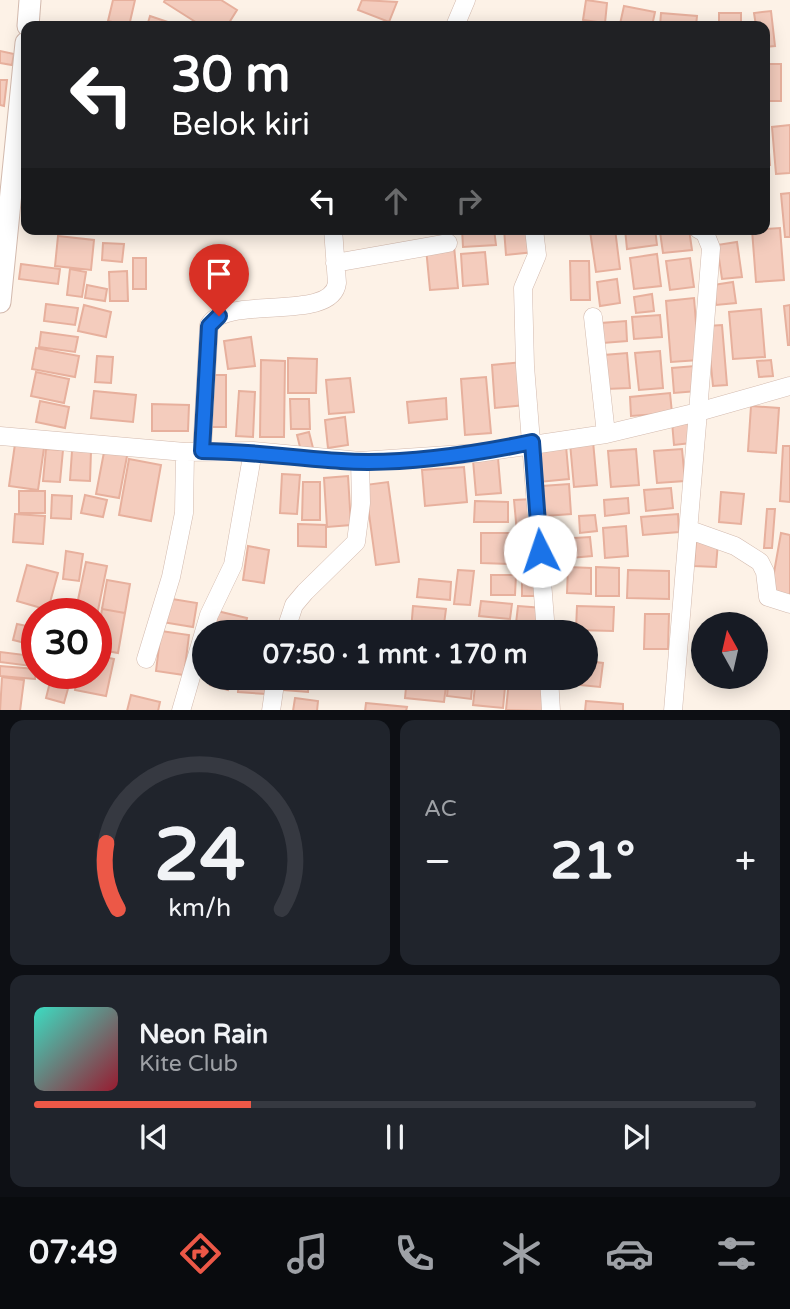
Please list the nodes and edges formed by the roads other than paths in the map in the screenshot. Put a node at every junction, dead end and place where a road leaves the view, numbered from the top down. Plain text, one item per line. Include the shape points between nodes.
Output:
1 (30, 0) edge
2 (466, 0) edge
3 (28, 21) edge
4 (457, 21) edge
5 (21, 82) edge
6 (8, 161) edge
7 (333, 235) edge
8 (535, 235) edge
9 (706, 235) edge
10 (448, 243) dead end
11 (335, 263) junction
12 (0, 302) edge
13 (593, 317) dead end
14 (790, 386) edge
15 (698, 412) junction
16 (606, 433) junction
17 (0, 436) edge
18 (532, 442) junction
19 (253, 451) junction
20 (194, 452) junction
21 (360, 461) junction
22 (691, 530) junction
23 (790, 604) edge
24 (289, 620) edge
25 (545, 620) edge
26 (146, 659) dead end
27 (274, 690) edge
28 (550, 690) edge
29 (181, 710) edge
30 (271, 710) edge
31 (551, 710) edge
32 (673, 710) edge

1 - 3 street
2 - 4 street
5 - 6 street
6 - 12 street
7 - 11 street
8 - 18 street via 537,255 523,288
9 - 15 street via 711,248
10 - 11 street
11 - 20 street via 336,291 322,300 212,320
13 - 16 street
14 - 15 street
15 - 16 street
15 - 22 street
16 - 18 street
17 - 20 street
18 - 21 street via 478,453
18 - 25 street
19 - 20 street
19 - 21 street
19 - 29 street via 233,565 209,615
20 - 26 street via 171,577
21 - 24 street via 356,542 305,592
22 - 23 street via 754,556 765,572 768,597
22 - 32 street
27 - 30 street
28 - 31 street

